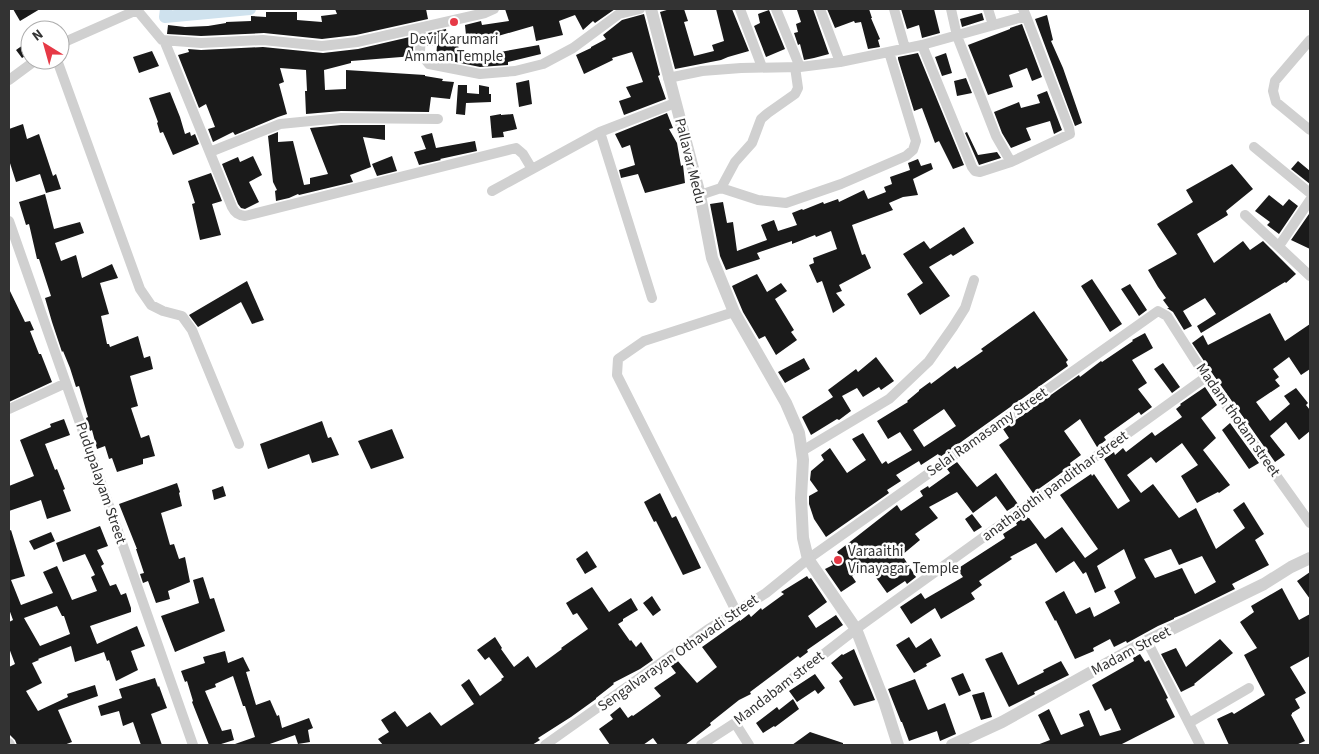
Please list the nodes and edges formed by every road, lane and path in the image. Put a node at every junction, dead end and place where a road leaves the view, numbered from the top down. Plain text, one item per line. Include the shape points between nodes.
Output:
1 (137, 9) edge
2 (494, 9) edge
3 (640, 9) edge
4 (651, 9) edge
5 (740, 9) edge
6 (776, 9) edge
7 (820, 9) edge
8 (894, 9) edge
9 (951, 9) edge
10 (988, 9) edge
11 (1025, 12) edge
12 (993, 25) junction
13 (421, 28) junction
14 (957, 36) junction
15 (70, 39) edge
16 (164, 40) junction
17 (1310, 40) edge
18 (922, 45) junction
19 (906, 48) junction
20 (889, 52) junction
21 (840, 62) junction
22 (797, 67) junction
23 (762, 68) junction
24 (22, 70) edge
25 (61, 70) edge
26 (668, 78) junction
27 (9, 80) edge
28 (675, 103) junction
29 (438, 119) dead end
30 (1309, 127) edge
31 (600, 132) junction
32 (1254, 147) dead end
33 (210, 152) junction
34 (1011, 162) junction
35 (532, 169) junction
36 (721, 188) junction
37 (492, 191) dead end
38 (1310, 193) edge
39 (700, 195) junction
40 (1310, 200) edge
41 (1245, 215) dead end
42 (9, 220) edge
43 (1279, 246) junction
44 (1310, 276) edge
45 (974, 280) dead end
46 (652, 298) dead end
47 (734, 312) junction
48 (1167, 316) joint
49 (1206, 377) junction
50 (66, 383) junction
51 (9, 409) edge
52 (240, 444) dead end
53 (802, 451) junction
54 (1310, 523) edge
55 (1310, 558) edge
56 (808, 559) junction
57 (736, 611) junction
58 (856, 629) junction
59 (1147, 641) junction
60 (1249, 688) dead end
61 (735, 723) junction
62 (1189, 724) junction
63 (193, 745) edge
64 (545, 745) edge
65 (701, 745) edge
66 (749, 745) edge
67 (898, 745) edge
68 (952, 745) edge
69 (1200, 745) edge

1 - 15 street
1 - 16 street
2 - 13 street
3 - 13 street via 619,14 573,48 543,64 515,71 480,74 429,64 420,54
4 - 26 street, Pallavar Medu
5 - 23 street
6 - 22 street
7 - 21 street
8 - 19 street
9 - 14 street
10 - 12 street
11 - 12 street
11 - 34 street via 1070,134
12 - 14 street
13 - 16 street via 322,46 263,40 201,43
14 - 18 street
14 - 34 street via 996,136
16 - 33 street
17 - 30 street via 1275,81 1273,91 1276,102
18 - 19 street
18 - 34 street via 975,171
19 - 20 street
20 - 21 street
20 - 36 street via 916,141 906,156 842,184 786,203 758,200
21 - 22 street
22 - 23 street
22 - 36 street via 798,88 795,94 761,119 752,143 735,162
23 - 26 street via 702,71
24 - 27 street
25 - 52 street via 140,289 151,305 182,316 192,330
26 - 28 street, Pallavar Medu
28 - 31 street
28 - 39 street, Pallavar Medu
29 - 33 street via 341,118 280,124
31 - 35 street
31 - 46 street
32 - 38 street
33 - 35 street via 232,207 244,216 516,148
35 - 37 street
36 - 39 street
39 - 47 street, Pallavar Medu via 712,258
40 - 43 street
41 - 43 street
42 - 50 street, Pudupalayam Street
43 - 44 street
45 - 53 street via 965,308 929,361 888,399
47 - 53 street, Pallavar Medu via 786,403 800,433
47 - 57 street via 644,341 618,359 617,375
48 - 49 street, Madam thotam street
48 - 56 street, Selai Ramasamy Street via 1158,311 1152,315
49 - 54 street, Madam thotam street
49 - 58 street, anathajothi pandithar street
50 - 51 street
50 - 63 street, Pudupalayam Street
53 - 56 street, Pallavar Medu via 803,538
55 - 59 street, Madam Street
56 - 57 street, Sengalvarayan Othavadi Street via 766,593
56 - 58 street
57 - 64 street, Sengalvarayan Othavadi Street
58 - 61 street, Mandabam street
58 - 67 street
59 - 62 street
59 - 68 street, Madam Street via 1002,722
60 - 62 street
61 - 65 street, Mandabam street
61 - 66 street
62 - 69 street

